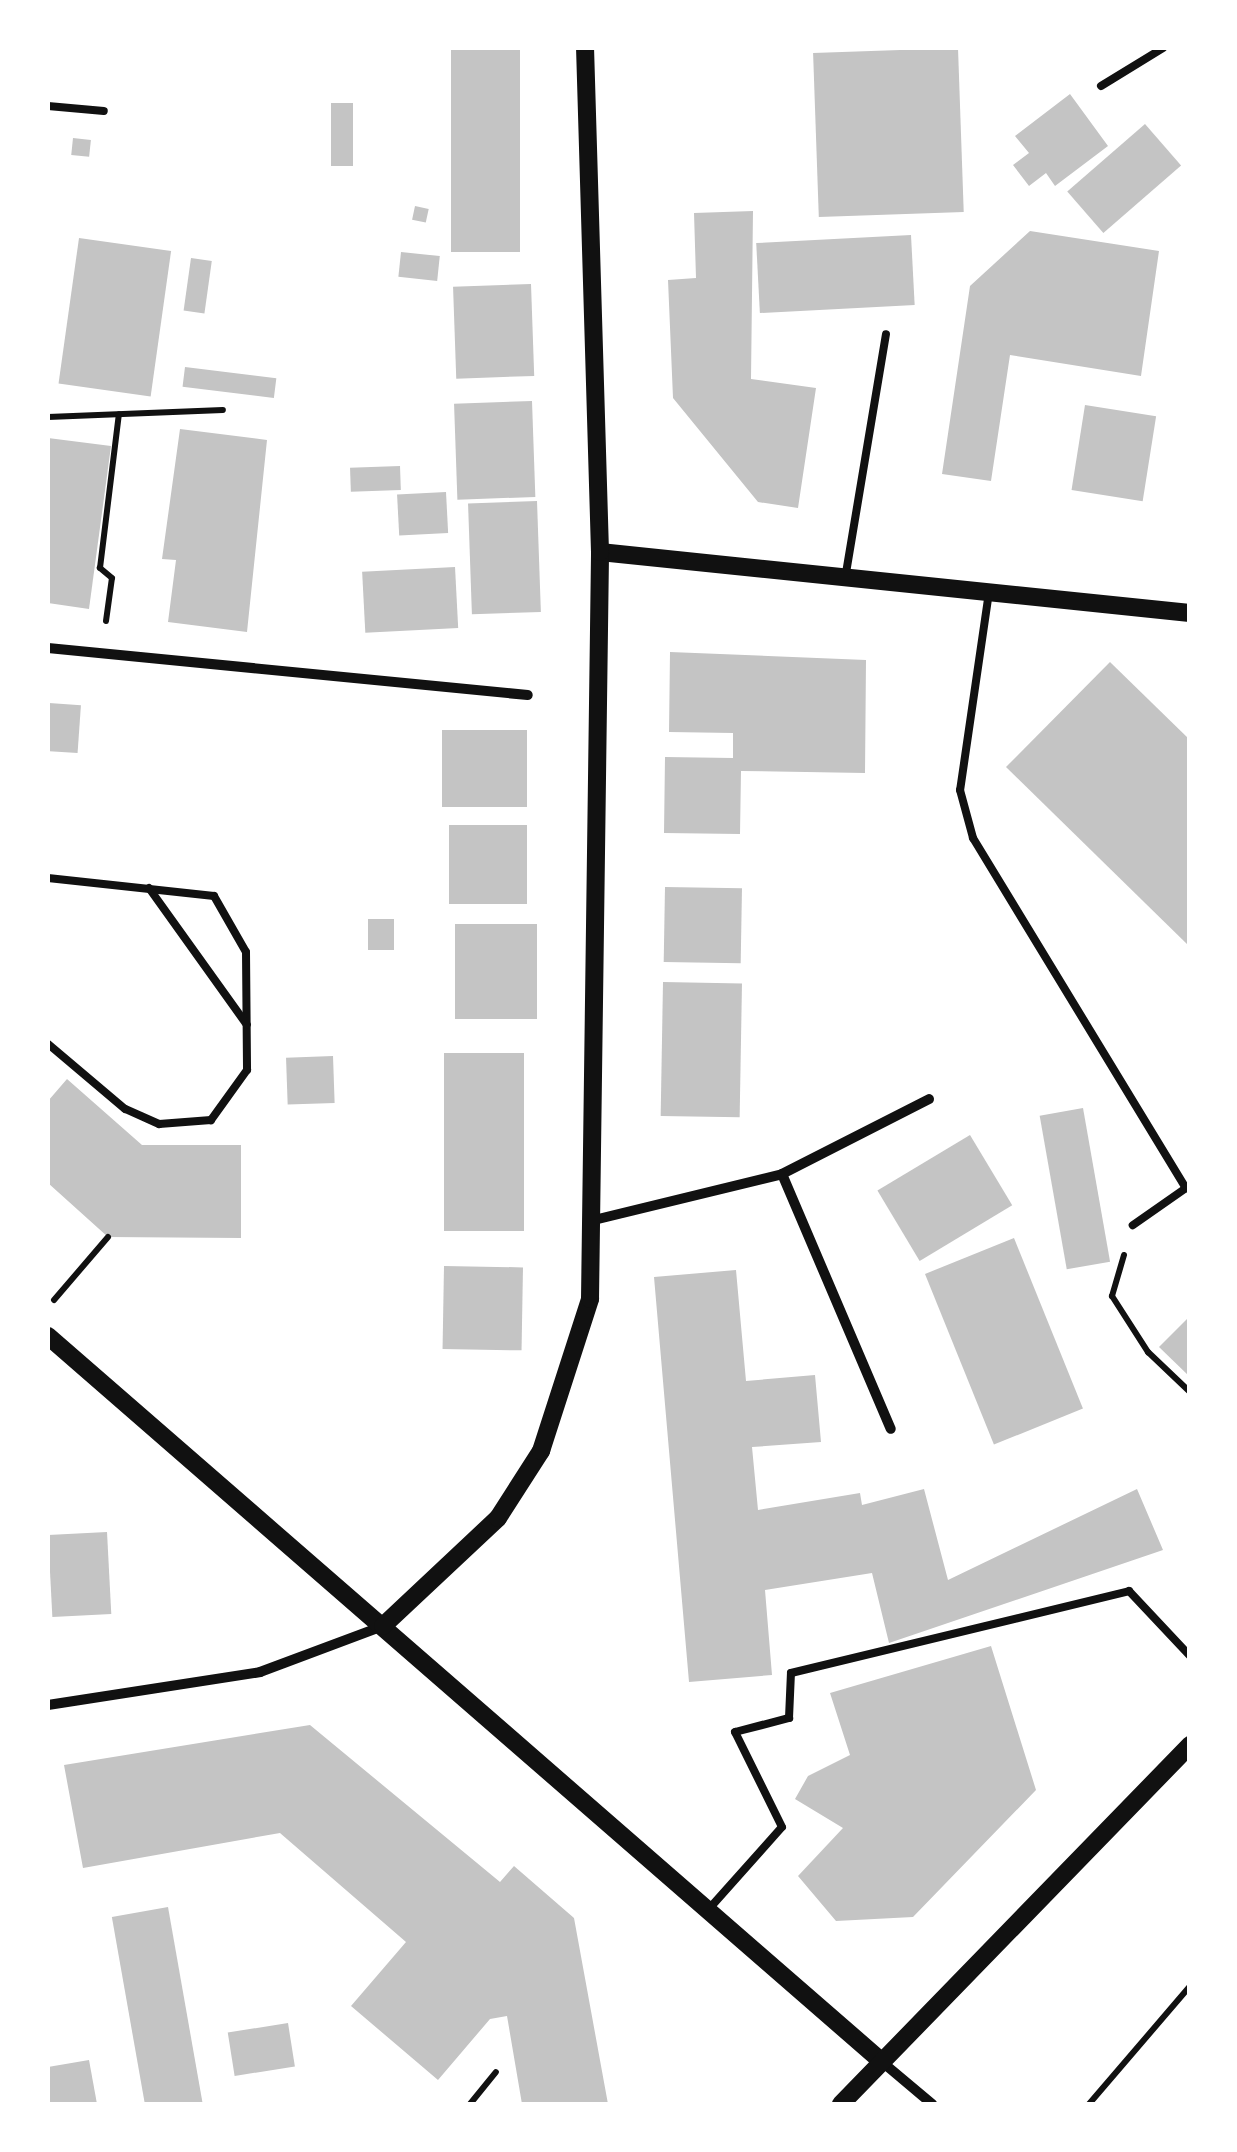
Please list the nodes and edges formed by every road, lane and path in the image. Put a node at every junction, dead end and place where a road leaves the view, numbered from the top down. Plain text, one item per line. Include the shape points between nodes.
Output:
1 (586, 48) edge
2 (1163, 48) edge
3 (1101, 86) dead end
4 (48, 106) edge
5 (104, 111) dead end
6 (886, 334) dead end
7 (223, 410) dead end
8 (119, 414) junction
9 (48, 417) edge
10 (600, 552) junction
11 (846, 573) junction
12 (990, 588) junction
13 (1190, 613) edge
14 (48, 648) edge
15 (102, 654) junction
16 (528, 695) dead end
17 (48, 878) edge
18 (150, 888) junction
19 (248, 1025) junction
20 (48, 1044) edge
21 (929, 1098) dead end
22 (782, 1174) junction
23 (594, 1220) junction
24 (1133, 1225) joint
25 (108, 1237) dead end
26 (48, 1308) edge
27 (48, 1336) edge
28 (1190, 1392) edge
29 (891, 1429) dead end
30 (382, 1626) junction
31 (1190, 1656) edge
32 (48, 1706) edge
33 (1190, 1745) edge
34 (708, 1910) junction
35 (1190, 1986) edge
36 (882, 2060) junction
37 (496, 2072) dead end
38 (470, 2104) edge
39 (841, 2104) edge
40 (932, 2104) edge
41 (1090, 2104) edge

1 - 10 street
2 - 3 lane
4 - 5 lane
6 - 11 lane
7 - 8 path
8 - 9 path
8 - 15 path via 100,568 112,578
10 - 11 street
10 - 23 street
11 - 12 street
12 - 13 street
12 - 24 lane via 960,790 974,838 1186,1188
14 - 15 street
15 - 16 street
17 - 18 lane
18 - 19 lane
18 - 19 lane via 214,896 246,952
19 - 20 lane via 245,1079 204,1124 141,1118
21 - 22 street
22 - 23 street
22 - 29 street
23 - 30 street via 586,1315 541,1451 498,1518
24 - 28 path via 1112,1296 1148,1352
25 - 26 path
27 - 30 street
30 - 32 street via 260,1672
30 - 34 street
31 - 34 lane via 1129,1590 791,1673 789,1718 735,1732 782,1827
33 - 36 street
34 - 36 street
35 - 41 path
36 - 39 street
36 - 40 street
37 - 38 path

